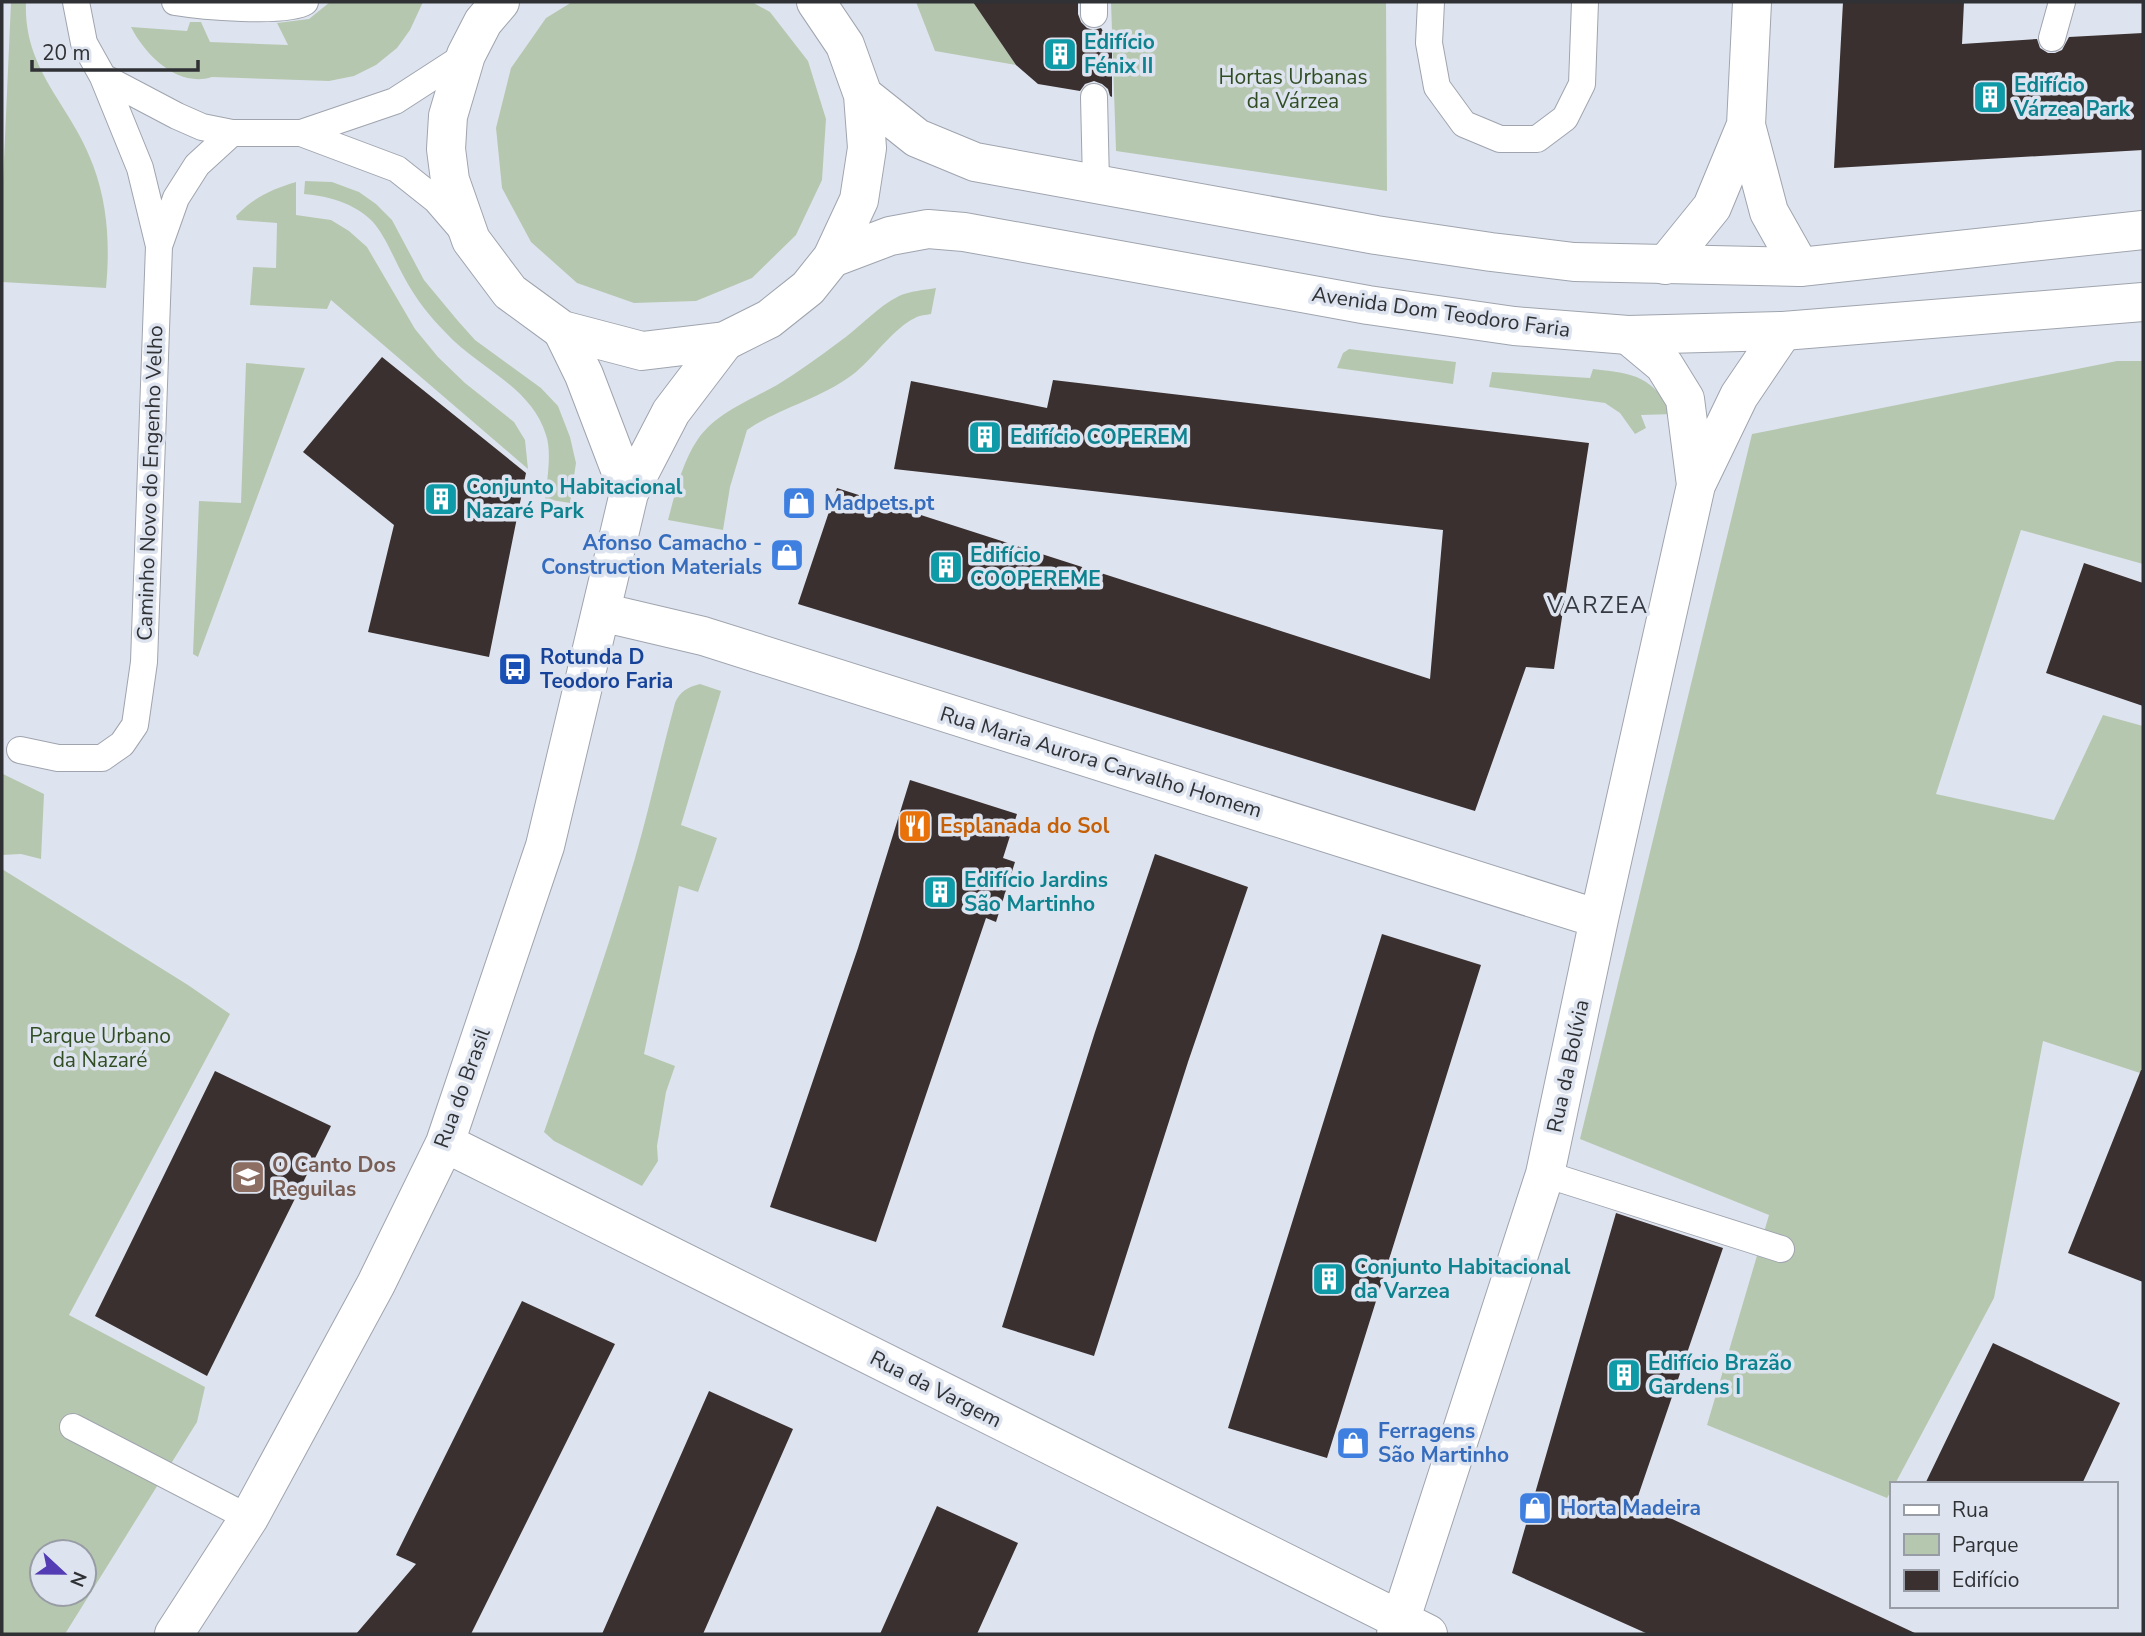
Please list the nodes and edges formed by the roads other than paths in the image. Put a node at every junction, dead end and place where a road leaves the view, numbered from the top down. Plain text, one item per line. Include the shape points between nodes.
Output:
1 (76, 2) edge
2 (175, 2) edge
3 (305, 2) edge
4 (500, 2) edge
5 (816, 2) edge
6 (1431, 2) edge
7 (1585, 2) edge
8 (1752, 2) edge
9 (2062, 2) edge
10 (2052, 38) dead end
11 (466, 55) junction
12 (103, 77) junction
13 (863, 95) junction
14 (1094, 97) dead end
15 (1746, 125) junction
16 (232, 133) junction
17 (301, 133) junction
18 (1096, 183) junction
19 (2143, 230) edge
20 (471, 240) junction
21 (159, 246) junction
22 (832, 258) junction
23 (1665, 265) junction
24 (1800, 267) junction
25 (2143, 302) edge
26 (562, 330) junction
27 (1783, 331) junction
28 (1628, 335) junction
29 (725, 341) junction
30 (1696, 485) junction
31 (629, 493) junction
32 (601, 612) junction
33 (20, 750) dead end
34 (1599, 919) junction
35 (444, 1143) junction
36 (1545, 1174) junction
37 (1781, 1249) dead end
38 (73, 1427) dead end
39 (249, 1518) junction
40 (1408, 1630) edge
41 (174, 1634) edge

1 - 12 lane via 84,43
2 - 3 lane via 284,8
4 - 11 street via 483,22
5 - 13 street via 845,45
6 - 7 lane via 1429,43 1437,87 1464,124 1500,139 1537,139 1565,118 1582,84
8 - 15 street
9 - 10 lane
11 - 17 lane via 395,101
11 - 20 street via 448,116 446,149 450,180
12 - 16 lane via 202,127
12 - 21 lane via 140,168
13 - 18 street via 917,138 975,162
13 - 22 street via 867,148 859,200
14 - 18 lane
15 - 23 street via 1712,207
15 - 24 street via 1769,212
16 - 17 lane
16 - 21 lane, Caminho Novo do Engenho Velho via 197,165 176,198
17 - 20 lane via 397,169 436,200
18 - 23 street via 1491,252 1574,262
19 - 24 street
20 - 26 street via 510,292
21 - 33 lane, Caminho Novo do Engenho Velho via 144,649 135,725 122,744 102,758 58,758
22 - 28 street, Avenida Dom Teodoro Faria via 890,236 928,229 964,232 1368,305 1514,326
22 - 29 street via 808,288 769,319
23 - 24 street
25 - 27 street, Avenida Dom Teodoro Faria
26 - 29 street via 642,351
26 - 31 street
27 - 28 street, Avenida Dom Teodoro Faria
27 - 30 street, Rua da Bolívia via 1739,396
28 - 30 street, Rua da Bolívia via 1664,365 1685,399
29 - 31 street, Rua do Brasil via 671,412
30 - 34 street, Rua da Bolívia
31 - 32 street, Rua do Brasil
32 - 34 street, Rua Maria Aurora Carvalho Homem via 703,636
32 - 35 street, Rua do Brasil via 545,846
34 - 36 street, Rua da Bolívia
35 - 39 street, Rua do Brasil via 376,1284
35 - 40 street, Rua da Vargem
36 - 37 lane
36 - 40 street, Rua da Bolívia
38 - 39 lane
39 - 41 street, Rua do Brasil

